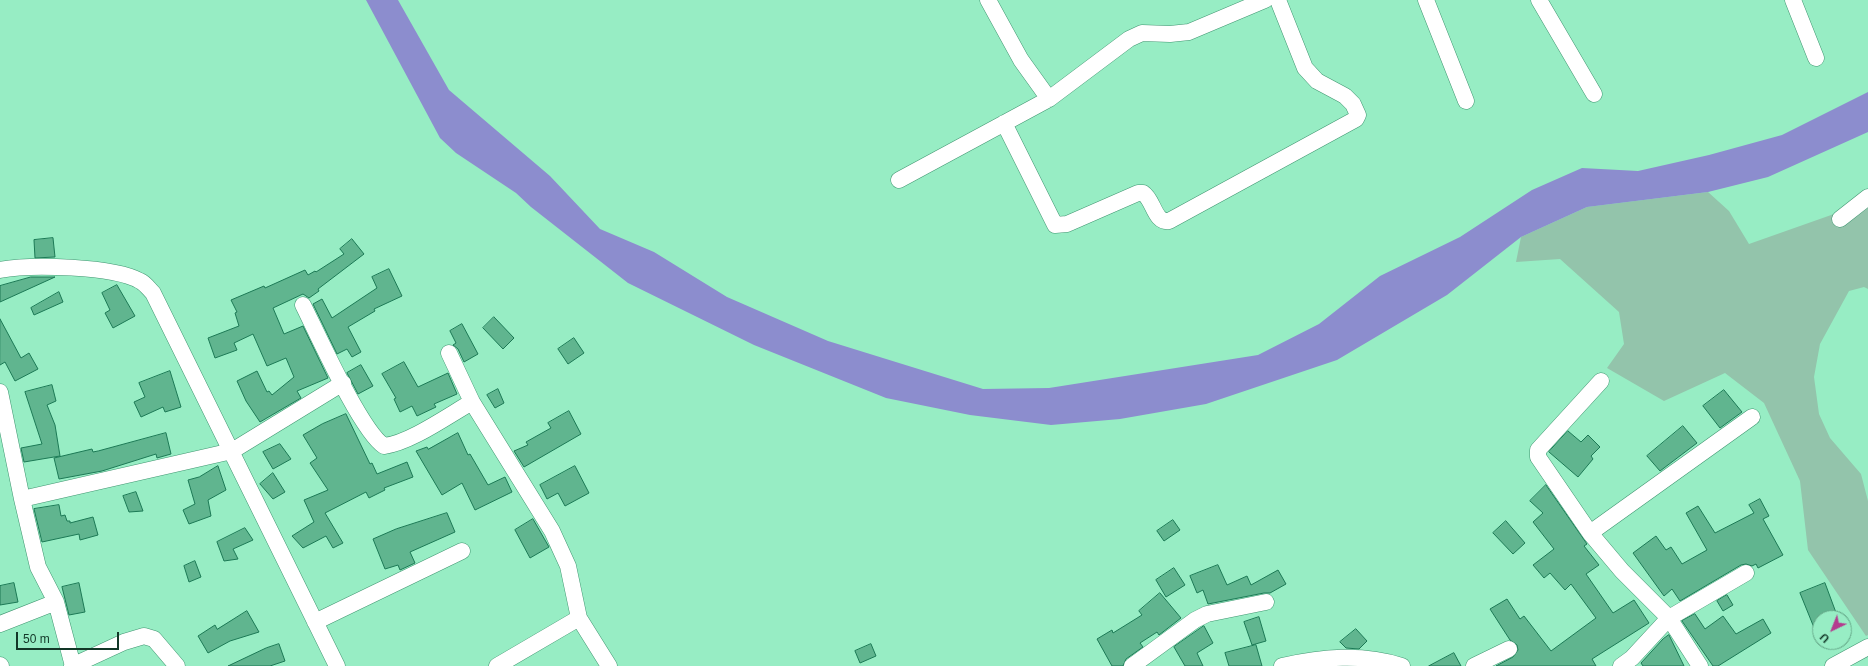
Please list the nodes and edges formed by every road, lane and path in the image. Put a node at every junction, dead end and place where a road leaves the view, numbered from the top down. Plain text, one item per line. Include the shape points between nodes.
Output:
1 (1265, 0) edge
2 (1278, 0) edge
3 (1426, 0) edge
4 (1539, 0) edge
5 (1794, 0) edge
6 (991, 1) edge
7 (1816, 58) dead end
8 (1594, 94) dead end
9 (1049, 99) junction
10 (1466, 101) dead end
11 (1004, 124) junction
12 (899, 180) dead end
13 (1868, 197) edge
14 (1840, 219) dead end
15 (0, 270) edge
16 (303, 305) dead end
17 (449, 353) dead end
18 (1601, 381) dead end
19 (343, 383) junction
20 (0, 392) edge
21 (472, 402) junction
22 (1752, 417) dead end
23 (232, 452) junction
24 (22, 498) junction
25 (1590, 533) junction
26 (462, 551) dead end
27 (1746, 573) dead end
28 (56, 602) junction
29 (1266, 602) dead end
30 (579, 618) junction
31 (1669, 618) junction
32 (315, 622) junction
33 (0, 624) edge
34 (1868, 646) edge
35 (1509, 649) dead end
36 (1631, 663) edge
37 (605, 664) edge
38 (72, 666) edge
39 (177, 666) edge
40 (337, 666) edge
41 (497, 666) edge
42 (1132, 666) edge
43 (1282, 666) edge
44 (1402, 666) edge
45 (1474, 666) edge
46 (1700, 666) edge
47 (1833, 666) edge

1 - 9 street via 1189,32 1142,33 1129,39
2 - 11 street via 1305,68 1317,81 1336,90 1353,104 1358,115 1356,119 1169,221 1164,222 1160,219 1150,199 1143,193 1138,193 1067,224 1055,225
3 - 10 street
4 - 8 street
5 - 7 street
6 - 9 street via 1021,60
9 - 11 street
11 - 12 street
13 - 14 street
15 - 23 street via 88,269 118,273 141,281 153,293
16 - 19 street
17 - 21 street
18 - 25 street via 1536,453
19 - 21 street via 364,421 384,446 415,434
19 - 23 street
20 - 24 street
21 - 30 street via 562,551 572,582
22 - 25 street
23 - 24 street
23 - 32 street
24 - 28 street via 38,567
25 - 31 street via 1622,571
26 - 32 street
27 - 31 street
28 - 33 street
28 - 38 street
29 - 42 street via 1207,614
30 - 37 street
30 - 41 street
31 - 36 street
31 - 46 street
32 - 40 street
34 - 47 street
35 - 45 street
38 - 39 street via 124,642 144,636 154,639
43 - 44 street via 1342,657 1377,659

